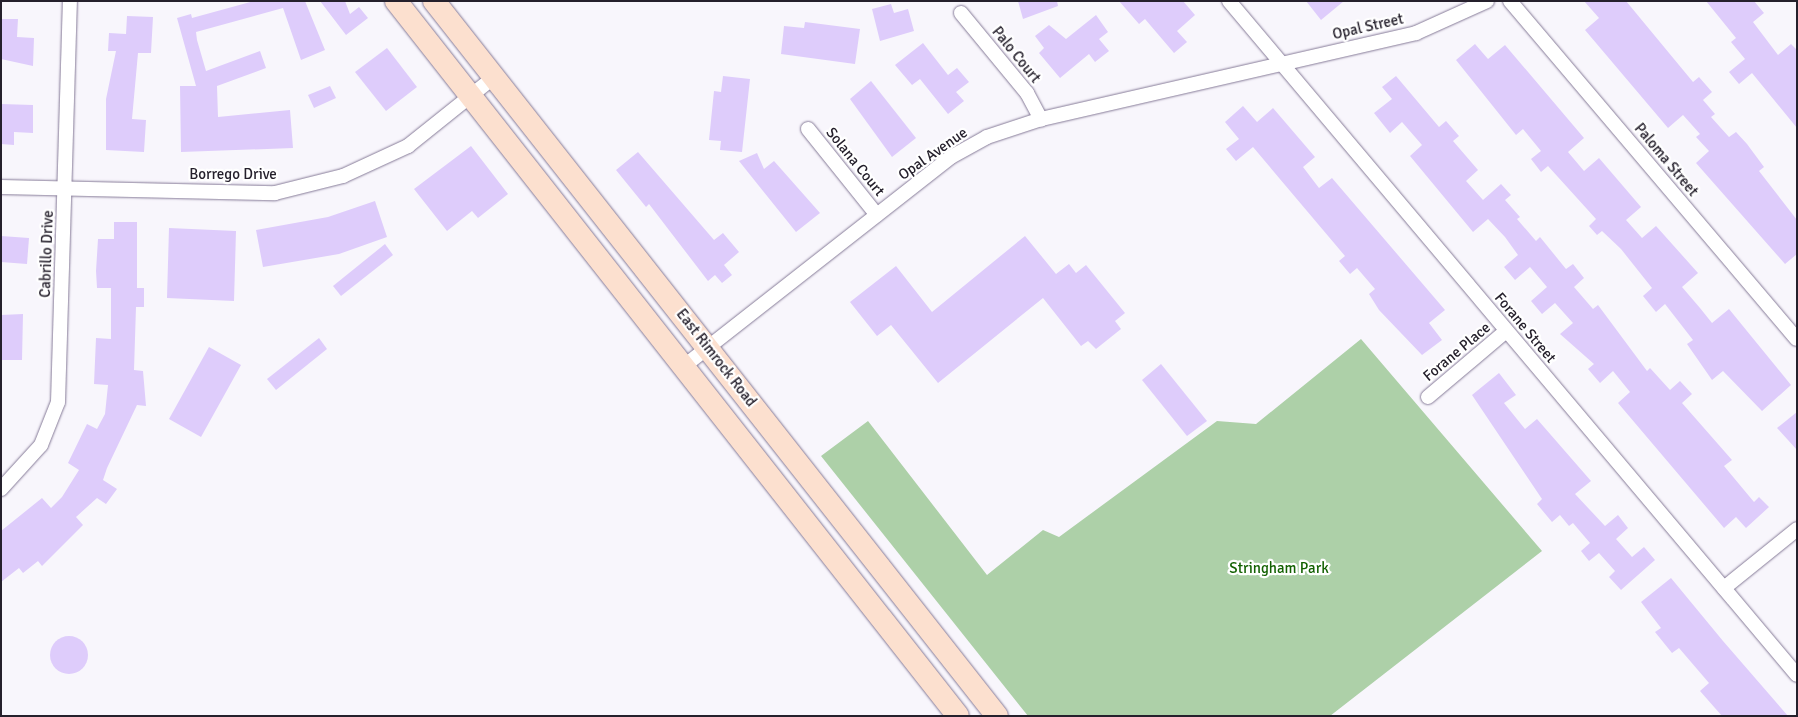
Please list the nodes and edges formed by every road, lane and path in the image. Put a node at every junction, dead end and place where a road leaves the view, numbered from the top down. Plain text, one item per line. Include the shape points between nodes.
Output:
1 (70, 1) edge
2 (396, 1) edge
3 (434, 1) edge
4 (1229, 1) edge
5 (1487, 1) edge
6 (1510, 1) edge
7 (961, 13) dead end
8 (1281, 64) junction
9 (494, 78) junction
10 (471, 97) junction
11 (1041, 119) junction
12 (808, 129) dead end
13 (1, 186) edge
14 (66, 189) junction
15 (878, 215) junction
16 (1506, 331) junction
17 (1797, 339) edge
18 (708, 348) junction
19 (683, 367) junction
20 (1428, 398) dead end
21 (1, 488) edge
22 (1797, 528) edge
23 (1724, 588) junction
24 (1797, 675) edge
25 (958, 716) edge
26 (997, 716) edge

1 - 14 street, Cabrillo Drive
2 - 10 main road, East Rimrock Road
3 - 9 main road, East Rimrock Road
4 - 8 street, Forane Street
5 - 8 street, Opal Street via 1416,33
6 - 17 street, Paloma Street
7 - 11 street, Palo Court via 1027,93
8 - 11 street, Opal Avenue
8 - 16 street, Forane Street
9 - 10 street, Borrego Drive
9 - 18 main road, East Rimrock Road
10 - 14 street, Borrego Drive via 408,146 379,161 343,176 275,193
10 - 19 main road, East Rimrock Road
11 - 15 street, Opal Avenue via 987,137 951,157
12 - 15 street, Solana Court
13 - 14 street, Borrego Drive
14 - 21 street, Cabrillo Drive via 58,402 41,445
15 - 18 street, Opal Avenue
16 - 20 street, Forane Place
16 - 23 street, Forane Street
18 - 19 street, Opal Avenue
18 - 26 main road, East Rimrock Road
19 - 25 main road, East Rimrock Road
22 - 23 street
23 - 24 street, Forane Street

